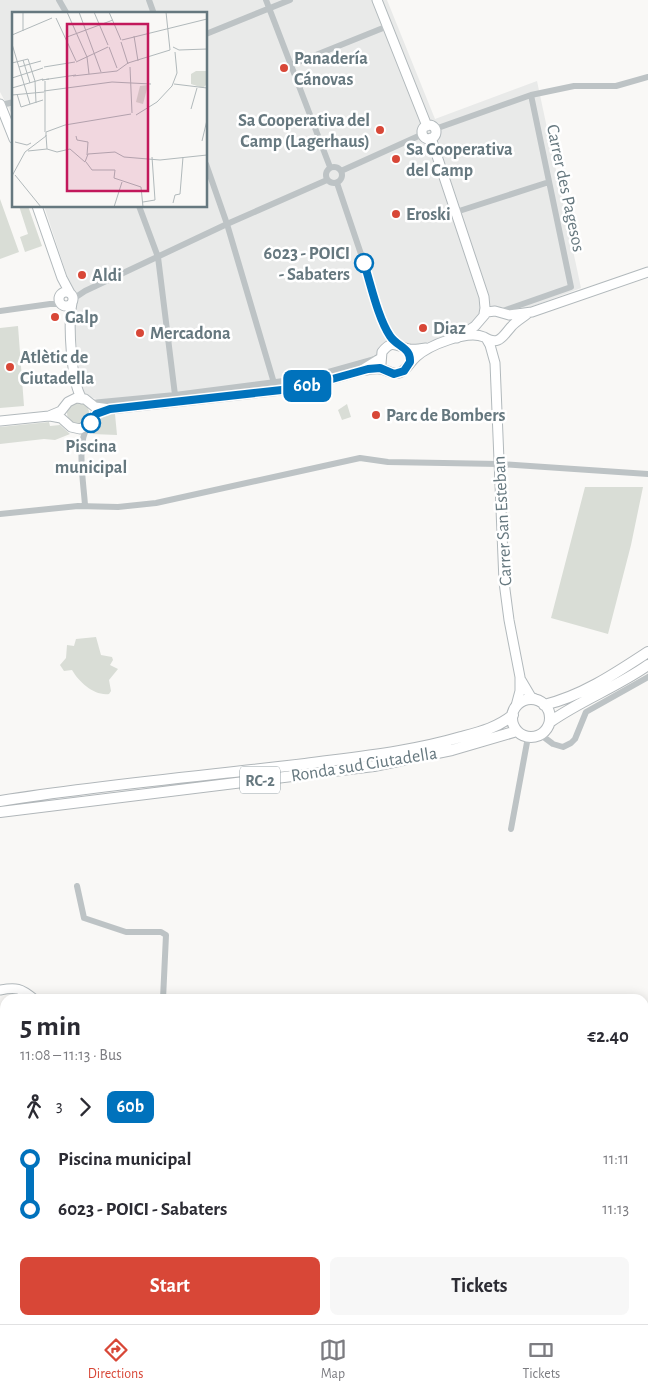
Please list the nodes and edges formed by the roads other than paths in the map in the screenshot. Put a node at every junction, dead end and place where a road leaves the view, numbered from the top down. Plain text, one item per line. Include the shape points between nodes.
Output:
1 (59, 0) edge
2 (149, 0) edge
3 (266, 0) edge
4 (290, 0) edge
5 (377, 0) edge
6 (270, 9) junction
7 (66, 12) edge
8 (153, 12) edge
9 (388, 26) junction
10 (208, 33) edge
11 (291, 65) junction
12 (648, 77) edge
13 (531, 95) junction
14 (0, 104) edge
15 (429, 132) junction
16 (12, 134) edge
17 (330, 167) junction
18 (208, 170) edge
19 (341, 171) junction
20 (327, 180) junction
21 (549, 182) junction
22 (337, 183) junction
23 (38, 208) edge
24 (140, 208) edge
25 (456, 212) junction
26 (227, 224) junction
27 (158, 257) junction
28 (648, 272) edge
29 (484, 297) junction
30 (67, 299) junction
31 (0, 311) edge
32 (499, 312) junction
33 (532, 312) junction
34 (482, 318) junction
35 (385, 325) junction
36 (504, 335) junction
37 (457, 338) junction
38 (485, 338) junction
39 (401, 346) junction
40 (433, 346) junction
41 (385, 348) junction
42 (381, 357) junction
43 (496, 363) junction
44 (409, 365) junction
45 (386, 370) junction
46 (360, 371) junction
47 (76, 382) junction
48 (274, 383) junction
49 (175, 395) junction
50 (71, 400) junction
51 (88, 402) junction
52 (64, 409) junction
53 (110, 409) junction
54 (49, 415) junction
55 (94, 416) junction
56 (0, 421) edge
57 (65, 421) junction
58 (88, 426) junction
59 (74, 428) junction
60 (82, 446) junction
61 (499, 464) junction
62 (648, 474) edge
63 (85, 506) junction
64 (0, 514) edge
65 (648, 652) edge
66 (648, 665) edge
67 (648, 677) edge
68 (520, 678) junction
69 (541, 702) junction
70 (515, 711) junction
71 (550, 722) junction
72 (517, 731) junction
73 (541, 735) junction
74 (528, 737) junction
75 (0, 801) edge
76 (0, 812) edge
77 (511, 830) dead end
78 (77, 886) dead end
79 (0, 990) edge
80 (28, 994) edge
81 (163, 994) edge

1 - 7 street
2 - 8 street
3 - 6 street
4 - 6 street
5 - 9 street
6 - 10 street
6 - 11 street
9 - 11 street
9 - 15 street
11 - 17 street
12 - 13 street via 616,86 574,86
13 - 15 street
13 - 21 street, Carrer des Pagesos
14 - 16 street
15 - 19 street
15 - 25 street
17 - 19 street
17 - 20 street via 326,173
18 - 26 street
19 - 22 street via 342,178
20 - 22 street
20 - 26 street
21 - 25 street
21 - 32 street, Carrer des Pagesos via 571,287
22 - 35 street
23 - 30 street
24 - 27 street
25 - 29 street
26 - 27 street
26 - 48 street
27 - 30 street
27 - 49 street
28 - 33 street
29 - 32 street
29 - 34 street
30 - 31 street
30 - 47 street
32 - 33 street
32 - 34 street
32 - 36 street via 508,323
33 - 36 street
34 - 37 street
34 - 38 street via 479,330
35 - 39 street
35 - 41 street
36 - 38 street via 494,341
36 - 43 street, Carrer San Esteban
37 - 38 street
37 - 40 street
38 - 43 street, Carrer San Esteban
39 - 40 street via 418,349
39 - 41 street via 392,344
39 - 44 street via 410,355
40 - 44 street via 420,353
41 - 42 street
42 - 45 street
42 - 46 street
42 - 48 street via 307,378
43 - 61 street, Carrer San Esteban
44 - 45 street via 397,373
45 - 46 street
46 - 53 street via 300,388
47 - 50 street
47 - 51 street
48 - 49 street
49 - 51 street
50 - 51 street
50 - 52 street
51 - 53 street via 100,409
51 - 55 street
52 - 54 street
52 - 57 street
53 - 55 street
54 - 56 street
54 - 57 street
55 - 58 street
57 - 59 street
58 - 59 street
58 - 60 street
59 - 60 street
60 - 63 street
61 - 62 street
61 - 63 street via 388,462 360,458 156,503
61 - 68 street, Carrer San Esteban via 504,582
63 - 64 street
65 - 69 main road, RC-2 via 563,700
66 - 71 main road via 569,708
67 - 73 street via 586,712 571,743 563,746 553,744
68 - 69 street, Carrer San Esteban via 532,697
68 - 70 street, Carrer San Esteban
69 - 70 main road, RC-2 via 526,700
69 - 71 main road via 550,713
70 - 72 main road
70 - 75 main road, Ronda sud Ciutadella / RC-2 via 503,723 490,729 410,749
71 - 73 main road
72 - 74 main road
72 - 76 main road, Ronda sud Ciutadella / RC-2 via 452,750 374,766
73 - 74 main road
74 - 77 street
78 - 81 street via 84,918 126,932 161,932 166,935
79 - 80 street via 11,988

